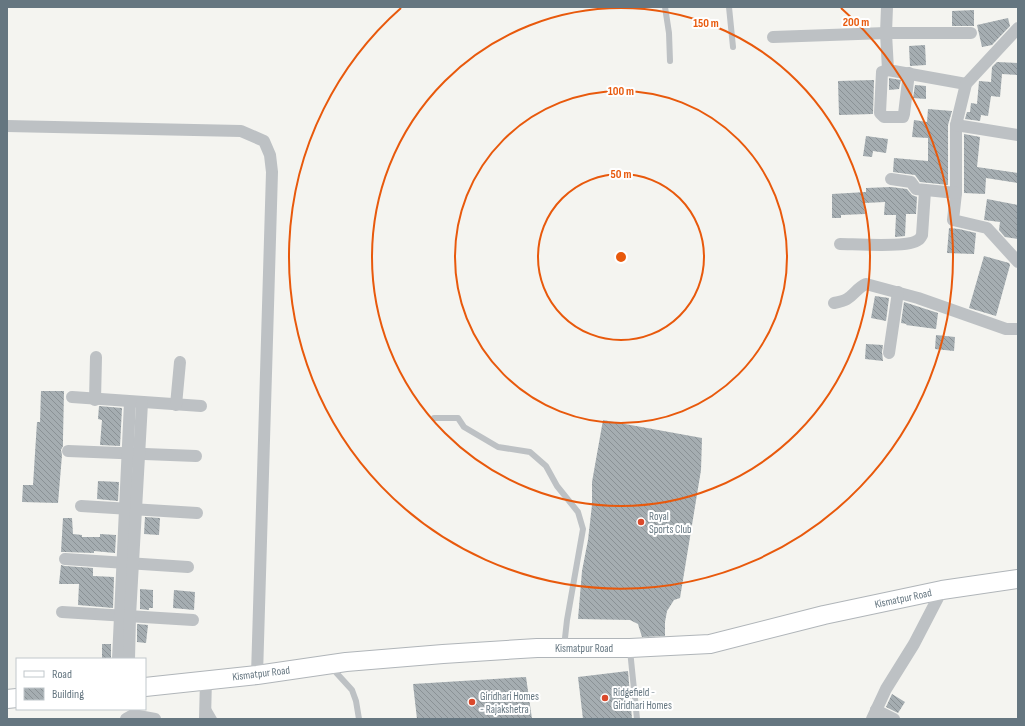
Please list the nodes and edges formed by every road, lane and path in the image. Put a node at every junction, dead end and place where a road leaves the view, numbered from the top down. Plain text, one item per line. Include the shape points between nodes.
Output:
1 (665, 7) edge
2 (729, 7) edge
3 (887, 7) edge
4 (1018, 28) edge
5 (886, 33) junction
6 (972, 33) dead end
7 (773, 37) dead end
8 (733, 47) dead end
9 (670, 61) dead end
10 (888, 70) junction
11 (909, 73) junction
12 (966, 84) junction
13 (956, 125) junction
14 (7, 126) edge
15 (1018, 135) edge
16 (891, 179) dead end
17 (926, 191) junction
18 (956, 193) junction
19 (840, 244) dead end
20 (1018, 262) edge
21 (898, 292) junction
22 (834, 303) dead end
23 (1018, 329) edge
24 (889, 353) dead end
25 (96, 358) dead end
26 (180, 362) dead end
27 (72, 397) dead end
28 (95, 400) junction
29 (136, 402) junction
30 (176, 405) junction
31 (201, 406) dead end
32 (434, 418) dead end
33 (68, 451) dead end
34 (134, 454) junction
35 (196, 456) dead end
36 (81, 506) dead end
37 (131, 510) junction
38 (197, 513) dead end
39 (65, 559) dead end
40 (128, 562) junction
41 (188, 567) dead end
42 (1018, 579) edge
43 (942, 590) junction
44 (62, 612) dead end
45 (125, 616) junction
46 (193, 620) dead end
47 (564, 648) junction
48 (630, 648) junction
49 (118, 658) edge
50 (129, 658) edge
51 (328, 665) junction
52 (257, 675) junction
53 (206, 679) junction
54 (146, 687) edge
55 (205, 704) junction
56 (130, 714) edge
57 (874, 714) edge
58 (155, 719) edge
59 (205, 719) edge
60 (214, 719) edge
61 (359, 719) edge
62 (637, 719) edge
63 (894, 719) edge

1 - 9 lane
2 - 8 lane
3 - 5 street
4 - 12 street
5 - 6 street
5 - 7 street
5 - 10 street
10 - 11 street
10 - 11 street via 882,72 880,114 884,117 903,117
11 - 12 street
12 - 13 street
13 - 15 street
13 - 18 street
14 - 52 street via 241,132 264,141 270,156 272,172
16 - 17 street via 912,182 916,189
17 - 18 street
17 - 19 street via 922,235 918,241 896,244
18 - 20 street via 953,220 987,228
21 - 22 street via 866,284 846,300
21 - 23 street via 1006,329
21 - 24 street
25 - 28 street
26 - 30 street
27 - 28 street
28 - 29 street
29 - 30 street
29 - 34 street
30 - 31 street
32 - 47 lane via 458,418 464,427 498,447 530,452 546,466 557,486 578,512 583,529 566,620
33 - 34 street
34 - 35 street
34 - 37 street
36 - 37 street
37 - 38 street
37 - 40 street
39 - 40 street
40 - 41 street
40 - 45 street
42 - 43 street, Kismatpur Road
43 - 48 street, Kismatpur Road via 824,615 710,644
43 - 57 street
44 - 45 street
45 - 46 street
45 - 49 street
45 - 50 street
47 - 48 street, Kismatpur Road
47 - 51 street, Kismatpur Road via 442,654
48 - 62 lane
51 - 52 street, Kismatpur Road
51 - 61 lane via 352,690
52 - 53 street, Kismatpur Road
53 - 54 street, Kismatpur Road
53 - 55 street
55 - 59 street
55 - 60 lane
56 - 58 street
57 - 63 street

